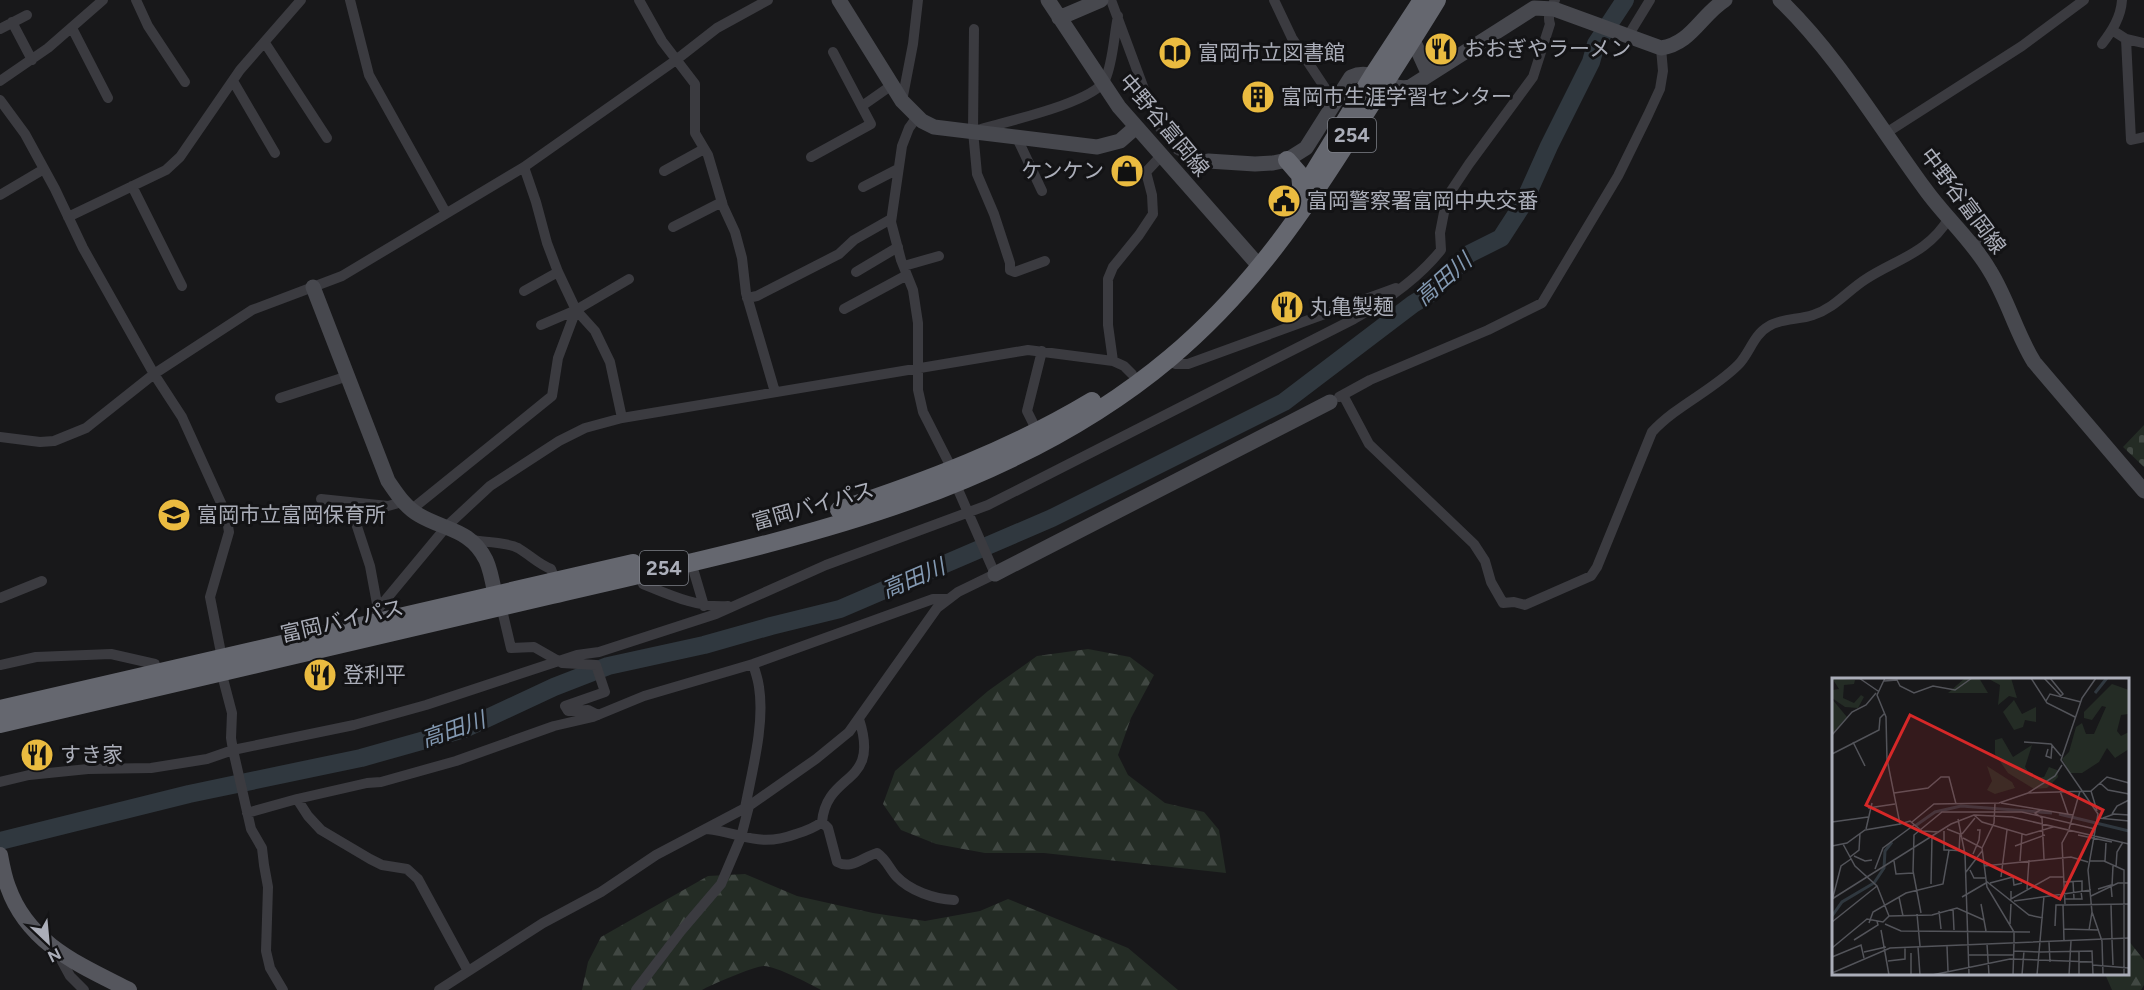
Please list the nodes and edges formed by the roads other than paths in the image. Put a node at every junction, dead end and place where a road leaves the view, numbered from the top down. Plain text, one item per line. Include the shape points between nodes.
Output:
1 (103, 0) edge
2 (136, 0) edge
3 (301, 0) edge
4 (350, 0) edge
5 (639, 0) edge
6 (768, 0) edge
7 (839, 0) edge
8 (918, 0) edge
9 (1048, 0) edge
10 (1101, 0) edge
11 (1111, 0) edge
12 (1274, 0) edge
13 (1437, 0) edge
14 (1650, 0) edge
15 (1725, 0) edge
16 (1780, 0) edge
17 (2084, 0) edge
18 (2122, 0) edge
19 (1419, 2) edge
20 (1554, 6) edge
21 (27, 15) dead end
22 (1118, 16) junction
23 (1059, 18) junction
24 (12, 22) junction
25 (72, 27) junction
26 (0, 28) edge
27 (974, 29) dead end
28 (2112, 30) junction
29 (1626, 35) junction
30 (2126, 39) junction
31 (1413, 40) junction
32 (265, 43) junction
33 (2144, 43) edge
34 (2102, 44) dead end
35 (1661, 48) junction
36 (833, 52) dead end
37 (32, 60) junction
38 (676, 60) junction
39 (1429, 75) junction
40 (1379, 79) junction
41 (0, 81) edge
42 (233, 81) junction
43 (185, 82) dead end
44 (1102, 84) junction
45 (892, 85) junction
46 (108, 98) dead end
47 (0, 100) edge
48 (902, 101) junction
49 (1335, 103) junction
50 (862, 106) junction
51 (917, 117) junction
52 (1136, 127) junction
53 (973, 131) junction
54 (1887, 133) junction
55 (2144, 137) edge
56 (327, 138) dead end
57 (1017, 138) junction
58 (704, 149) junction
59 (275, 153) dead end
60 (1161, 156) junction
61 (811, 157) dead end
62 (1208, 160) joint
63 (1287, 160) junction
64 (524, 167) junction
65 (44, 169) junction
66 (898, 169) junction
67 (664, 171) dead end
68 (132, 186) junction
69 (863, 188) dead end
70 (1042, 191) dead end
71 (1, 193) edge
72 (1302, 193) junction
73 (722, 202) junction
74 (446, 213) junction
75 (68, 217) junction
76 (1948, 218) junction
77 (891, 219) junction
78 (674, 227) dead end
79 (1993, 233) dead end
80 (1972, 244) junction
81 (898, 247) junction
82 (939, 256) dead end
83 (1045, 261) dead end
84 (1256, 263) junction
85 (905, 271) junction
86 (558, 272) junction
87 (856, 272) dead end
88 (629, 279) dead end
89 (1407, 284) junction
90 (182, 286) dead end
91 (313, 287) junction
92 (524, 291) dead end
93 (747, 298) junction
94 (844, 309) dead end
95 (576, 310) junction
96 (541, 325) dead end
97 (1042, 351) junction
98 (1169, 359) junction
99 (1113, 361) junction
100 (918, 368) junction
101 (154, 374) junction
102 (1132, 374) junction
103 (348, 376) junction
104 (775, 392) junction
105 (280, 398) dead end
106 (1336, 398) junction
107 (622, 418) junction
108 (1037, 431) junction
109 (0, 436) edge
110 (954, 478) junction
111 (2144, 491) edge
112 (321, 499) dead end
113 (349, 502) junction
114 (407, 506) junction
115 (968, 512) junction
116 (447, 526) junction
117 (470, 540) junction
118 (691, 562) junction
119 (994, 571) junction
120 (640, 574) junction
121 (555, 580) junction
122 (42, 581) dead end
123 (0, 598) edge
124 (947, 599) junction
125 (496, 601) junction
126 (704, 606) junction
127 (732, 606) junction
128 (375, 615) junction
129 (559, 662) junction
130 (753, 664) junction
131 (0, 665) edge
132 (222, 665) junction
133 (157, 673) junction
134 (0, 709) edge
135 (598, 715) junction
136 (859, 719) junction
137 (0, 724) edge
138 (233, 750) junction
139 (0, 782) edge
140 (297, 799) junction
141 (747, 807) junction
142 (248, 813) junction
143 (822, 822) junction
144 (707, 829) junction
145 (741, 837) junction
146 (0, 855) edge
147 (5, 891) edge
148 (954, 900) dead end
149 (57, 952) junction
150 (468, 971) junction
151 (84, 990) edge
152 (129, 990) edge
153 (283, 990) edge
154 (439, 990) edge
155 (636, 990) edge

1 - 25 street
2 - 43 street via 148,26
3 - 32 street
4 - 74 street via 369,75
5 - 38 street
6 - 38 street via 717,28
7 - 45 main road
8 - 48 street
9 - 23 main road, 中野谷富岡線
10 - 23 main road
11 - 22 street
12 - 49 street via 1292,38
13 - 31 highway, 富岡バイパス / 254
14 - 29 street
15 - 35 main road via 1684,39
16 - 54 main road, 中野谷富岡線 via 1807,27
17 - 54 street via 2022,46
18 - 28 street
19 - 40 highway, 富岡バイパス / 254
20 - 29 main road
20 - 39 main road via 1534,8 1521,15
20 - 89 street via 1533,77 1448,197 1440,232 1441,250
21 - 24 street
22 - 44 street
22 - 62 street via 1161,131 1186,155
23 - 44 main road, 中野谷富岡線
24 - 26 street
24 - 37 street
25 - 37 street
25 - 46 street
27 - 53 street
28 - 30 street
28 - 34 street
29 - 35 main road
30 - 33 street
30 - 55 street via 2131,140
31 - 39 main road
31 - 40 highway, 富岡バイパス / 254
32 - 42 street
32 - 56 street
35 - 106 street via 1664,71 1660,89 1618,176 1542,303
36 - 50 street
37 - 41 street
38 - 58 street via 695,84 695,132
38 - 64 street
39 - 40 main road via 1404,88 1395,88
40 - 49 main road via 1360,73 1350,77
40 - 72 highway, 富岡バイパス / 254
40 - 84 highway, 富岡バイパス / 254 via 1311,200
42 - 59 street
42 - 68 street via 180,157 166,170
44 - 52 main road, 中野谷富岡線
44 - 53 street via 1080,99
45 - 48 main road
45 - 50 street
47 - 65 street
48 - 51 main road
49 - 63 main road via 1306,148
50 - 61 street via 871,124
51 - 53 main road via 934,128
51 - 66 street via 902,146
52 - 57 main road via 1120,141 1097,147
52 - 60 main road, 中野谷富岡線
53 - 57 main road
53 - 83 street via 977,174 994,214 1010,270 1015,272
54 - 76 main road, 中野谷富岡線
57 - 70 street
58 - 67 street
58 - 73 street
60 - 84 main road, 中野谷富岡線
60 - 99 street via 1146,172 1153,214 1108,279
62 - 63 main road via 1255,164
63 - 72 highway via 1300,175
64 - 74 street
64 - 86 street
65 - 71 street
65 - 75 street
66 - 69 street
66 - 77 street
68 - 75 street
68 - 90 street
72 - 84 highway, 富岡バイパス / 254
73 - 78 street
73 - 93 street via 742,258
74 - 91 street via 342,276
75 - 101 street
76 - 80 main road, 中野谷富岡線
76 - 106 street via 1925,247 1866,279 1837,303 1813,315 1769,326 1734,369 1664,419 1652,432 1591,576 1526,605 1503,603 1474,544 1369,444
77 - 81 street
77 - 93 street via 854,240 839,254
79 - 80 street
80 - 111 main road, 中野谷富岡線 via 1993,274 2034,362
81 - 85 street
81 - 87 street
82 - 85 street
84 - 98 highway, 富岡バイパス / 254 via 1234,297
84 - 102 highway, 富岡バイパス / 254
85 - 94 street
85 - 100 street via 913,290 918,323
86 - 92 street
86 - 95 street
88 - 95 street
89 - 98 street via 1188,364 1175,364
89 - 115 street via 1378,305 1294,350
91 - 101 street via 252,310
91 - 103 main road
93 - 104 street
95 - 96 street
95 - 107 street via 595,330 610,362
95 - 114 street via 558,358 552,396
97 - 99 street
97 - 100 street
97 - 108 street via 1027,411
98 - 110 highway, 富岡バイパス / 254 via 1074,426 1027,452
99 - 102 street
100 - 104 street
100 - 110 street via 923,412
101 - 109 street via 86,428 54,441
101 - 132 street via 192,437 226,514 229,532 210,597
102 - 108 highway, 富岡バイパス / 254
103 - 105 street
103 - 114 main road via 388,481
104 - 107 street
106 - 119 main road
107 - 116 street via 585,428 559,441 490,486
108 - 110 highway, 富岡バイパス / 254
110 - 115 street
110 - 118 highway, 富岡バイパス / 254 via 844,521
110 - 121 highway, 富岡バイパス / 254 via 783,527
112 - 113 street
113 - 114 street
113 - 128 street via 370,566
114 - 116 main road via 426,519
115 - 119 street
115 - 127 street via 826,565
116 - 117 main road
116 - 128 street
117 - 121 street via 511,545 551,569
117 - 125 main road via 487,562
118 - 120 highway, 富岡バイパス / 254
118 - 126 street
119 - 124 street
120 - 125 highway, 富岡バイパス / 254
120 - 126 street via 643,584
121 - 125 highway, 富岡バイパス / 254
122 - 123 street
124 - 130 street via 933,598
124 - 136 street
125 - 128 highway, 富岡バイパス / 254
125 - 129 street via 511,648 534,647
125 - 132 highway, 富岡バイパス / 254
126 - 127 street
127 - 129 street via 646,637
128 - 132 highway, 富岡バイパス / 254
129 - 135 street via 596,665 605,692 565,706 568,711 588,710
129 - 138 street via 354,725
130 - 135 street via 644,696
130 - 141 street via 760,687 760,710
131 - 133 street via 36,657 111,654 155,664
132 - 133 highway, 富岡バイパス / 254
132 - 137 highway, 富岡バイパス / 254
132 - 138 street via 232,713
133 - 134 highway, 富岡バイパス / 254
135 - 140 street via 435,767
136 - 141 street via 834,746
136 - 143 street via 865,750 860,768 827,801
138 - 139 street via 207,759 152,768 88,769
138 - 142 street
140 - 142 street
140 - 150 street via 321,830 382,865 407,869 418,879
141 - 144 street
141 - 145 street
142 - 153 street via 251,829 262,848 268,887 268,959
143 - 145 street via 782,839
143 - 148 street via 828,828 837,862 849,866 877,853 896,877 938,899
144 - 145 street
144 - 150 street via 656,855
145 - 155 street via 721,884
146 - 147 main road
147 - 149 main road via 30,925
149 - 151 street via 70,976
149 - 152 main road
150 - 154 street

